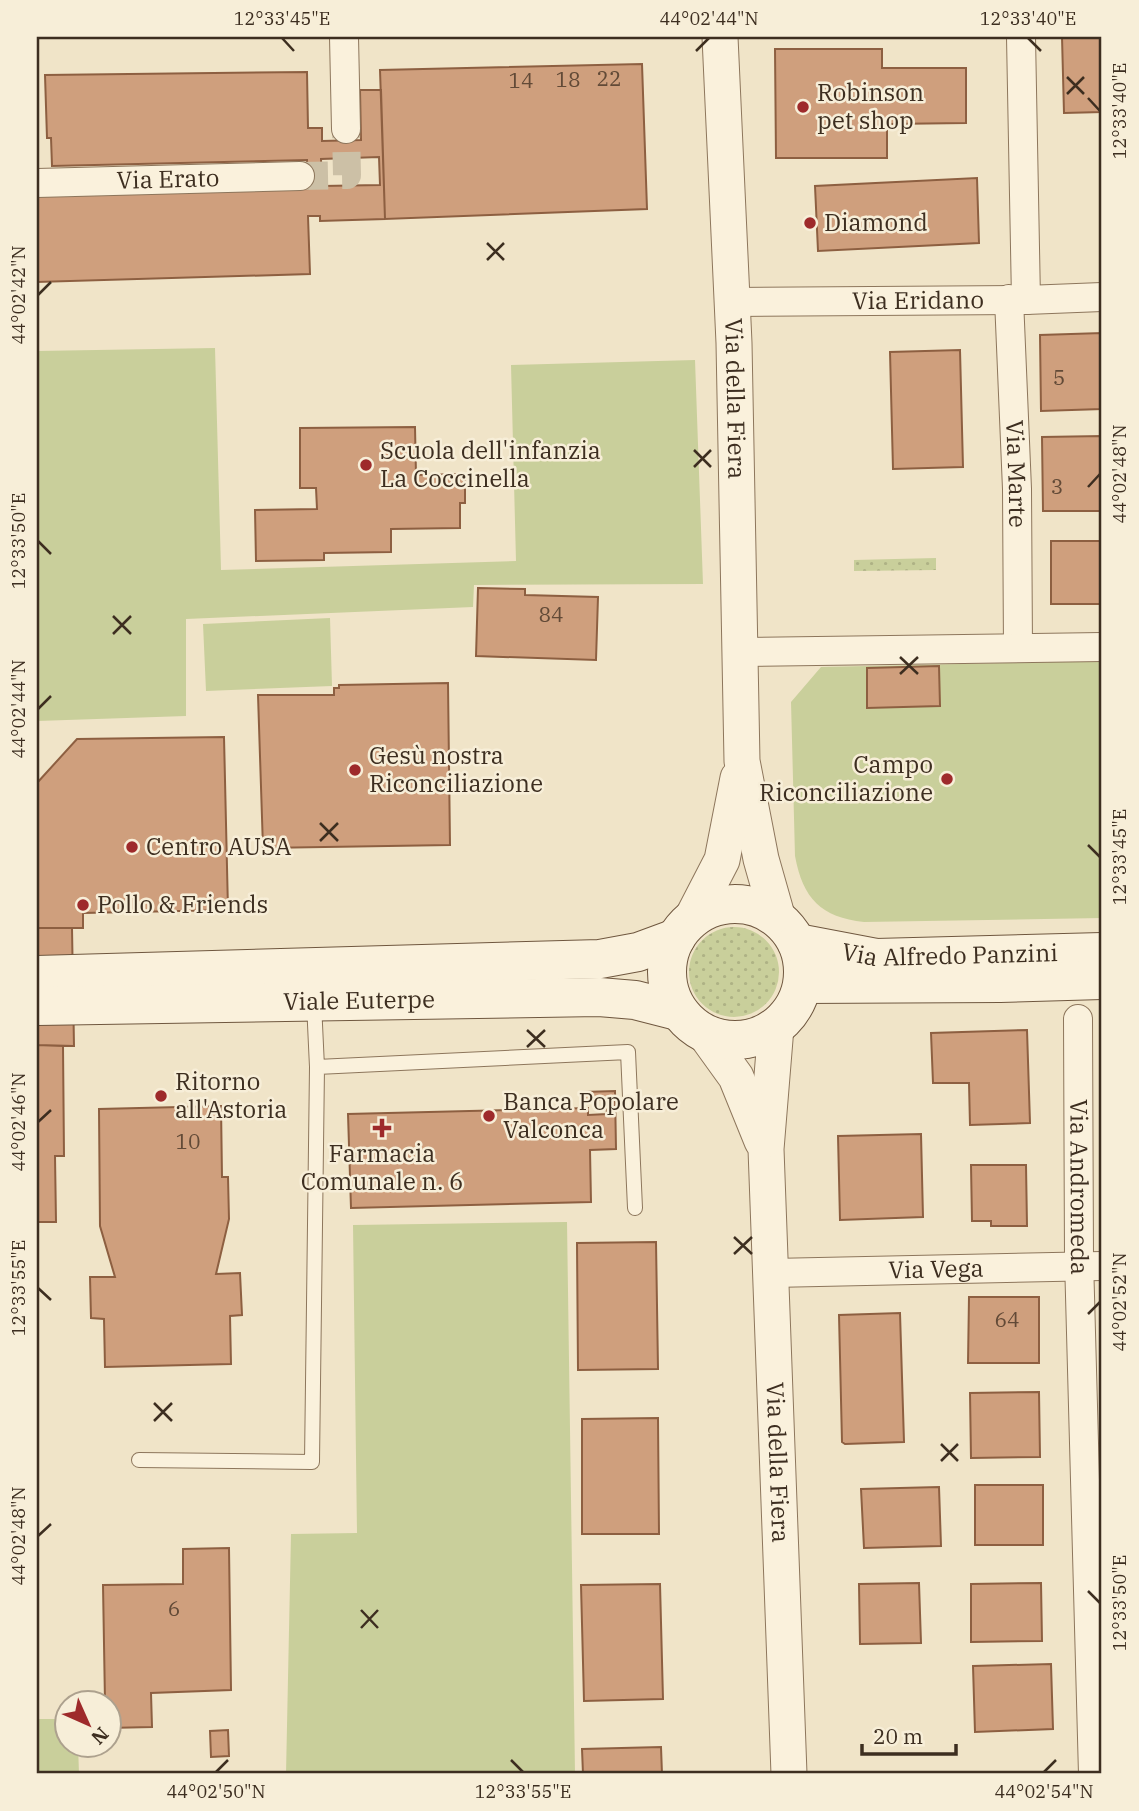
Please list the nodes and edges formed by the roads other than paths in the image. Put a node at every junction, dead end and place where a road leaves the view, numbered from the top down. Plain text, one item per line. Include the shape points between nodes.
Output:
1 (344, 37) edge
2 (720, 37) edge
3 (1021, 37) edge
4 (346, 129) tunnel mouth
5 (300, 176) tunnel mouth
6 (37, 183) edge
7 (1102, 297) edge
8 (1017, 300) junction
9 (732, 302) junction
10 (1102, 647) edge
11 (1018, 648) junction
12 (738, 652) junction
13 (742, 761) junction
14 (683, 929) junction
15 (788, 931) junction
16 (1102, 952) edge
17 (37, 975) edge
18 (1102, 980) edge
19 (803, 984) junction
20 (314, 1001) junction
21 (37, 1006) edge
22 (1077, 1019) dead end
23 (692, 1022) junction
24 (776, 1027) junction
25 (317, 1067) junction
26 (766, 1149) junction
27 (635, 1208) dead end
28 (1091, 1266) edge
29 (772, 1273) junction
30 (139, 1460) dead end
31 (789, 1774) edge
32 (1093, 1774) edge

1 - 4 street
2 - 9 street, Via della Fiera
3 - 8 street, Via Marte
5 - 6 street, Via Erato
7 - 8 street, Via Eridano
8 - 9 street, Via Eridano
8 - 11 street, Via Marte
9 - 12 street, Via della Fiera
10 - 11 street
11 - 12 street
12 - 13 street, Via della Fiera
13 - 14 street, Via della Fiera via 722,860
13 - 15 street, Via della Fiera via 761,859
14 - 15 main road via 705,911 734,903 764,909
14 - 17 main road, Viale Euterpe via 638,952 600,959
14 - 23 main road via 669,953 667,980 671,996
15 - 16 main road, Via Alfredo Panzini via 876,958
15 - 19 main road via 803,960
18 - 19 main road, Via Alfredo Panzini
19 - 24 main road via 793,1008
20 - 21 main road, Viale Euterpe
20 - 23 main road, Viale Euterpe via 599,997 635,1000
20 - 25 lane
22 - 28 street, Via Andromeda
23 - 24 main road via 722,1039 749,1039
23 - 26 street, Via della Fiera via 736,1077
24 - 26 street, Via della Fiera
25 - 27 lane via 628,1052
25 - 30 lane via 312,1462
26 - 29 street, Via della Fiera
28 - 29 street, Via Vega
28 - 32 street, Via Andromeda
29 - 31 street, Via della Fiera

